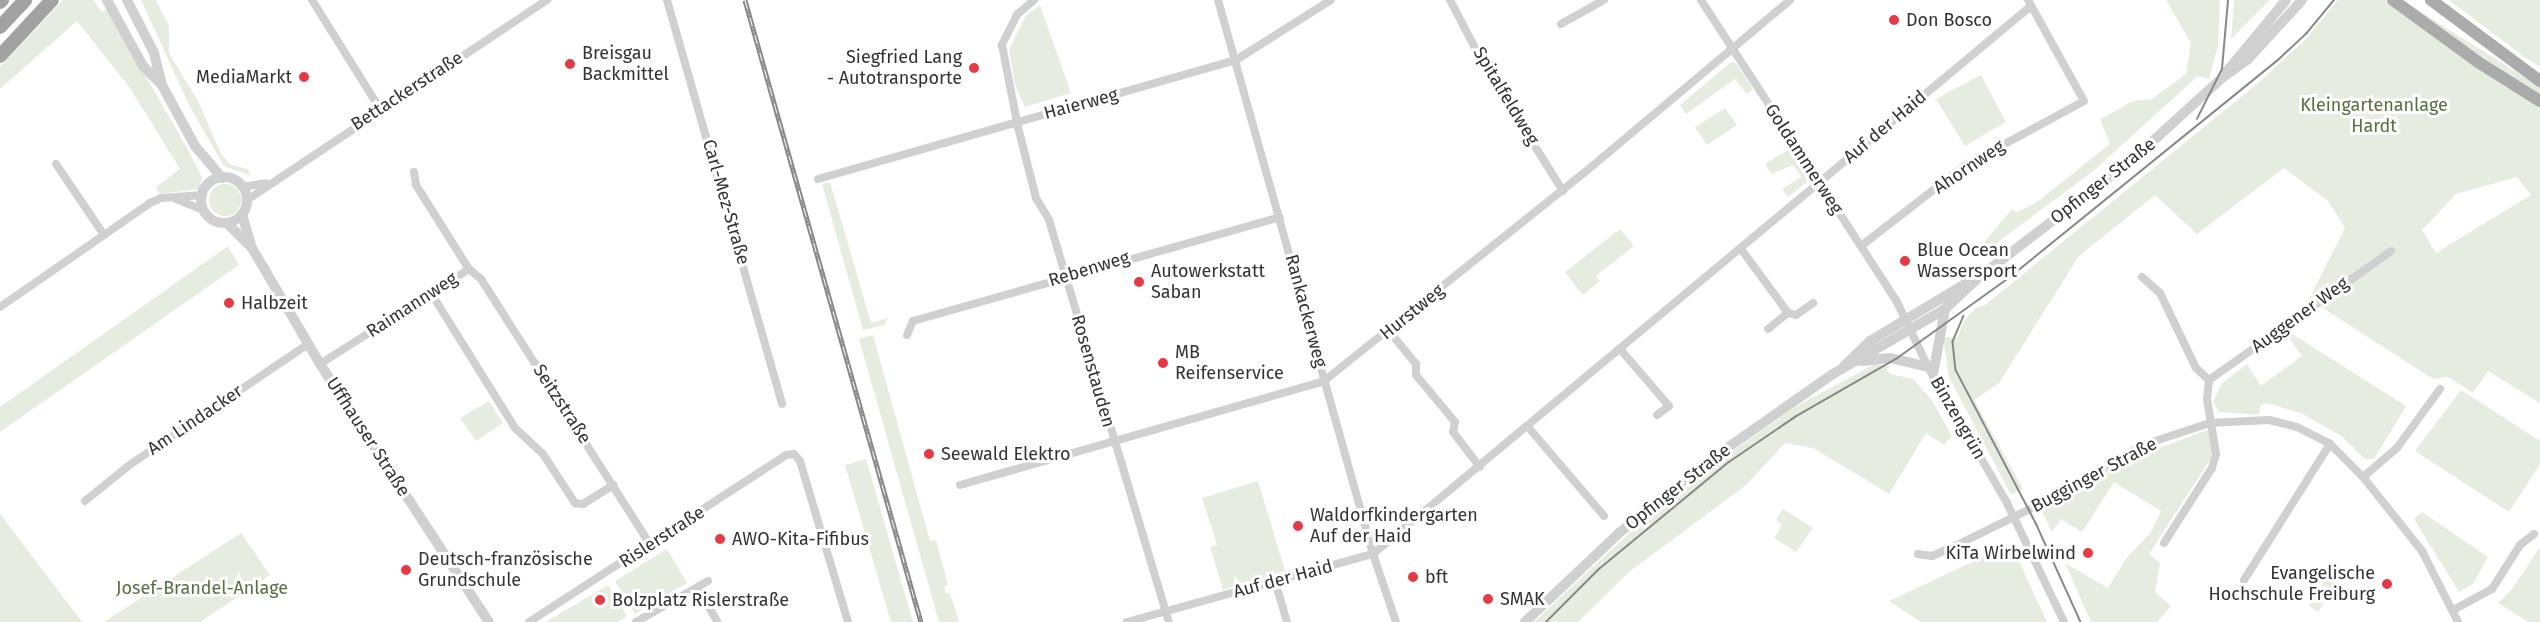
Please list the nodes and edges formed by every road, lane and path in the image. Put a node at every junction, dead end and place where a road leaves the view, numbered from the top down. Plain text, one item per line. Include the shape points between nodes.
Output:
1 (25, 0) edge
2 (52, 0) edge
3 (107, 0) edge
4 (127, 0) edge
5 (312, 0) edge
6 (547, 0) edge
7 (667, 0) edge
8 (1034, 0) edge
9 (1218, 0) edge
10 (1331, 0) edge
11 (1450, 0) edge
12 (1604, 0) edge
13 (1701, 0) edge
14 (1790, 0) edge
15 (2286, 0) edge
16 (2302, 0) edge
17 (2393, 0) edge
18 (2431, 0) edge
19 (2030, 3) edge
20 (1561, 24) dead end
21 (0, 27) edge
22 (1733, 48) junction
23 (0, 56) edge
24 (1236, 60) junction
25 (2222, 78) junction
26 (2540, 81) edge
27 (162, 85) junction
28 (2540, 101) edge
29 (380, 109) junction
30 (1019, 121) junction
31 (195, 146) junction
32 (56, 164) dead end
33 (414, 172) dead end
34 (222, 178) junction
35 (818, 179) dead end
36 (1819, 182) junction
37 (268, 183) junction
38 (242, 186) junction
39 (205, 190) junction
40 (1563, 190) junction
41 (176, 199) junction
42 (247, 200) junction
43 (205, 211) junction
44 (242, 214) junction
45 (1280, 217) junction
46 (227, 223) junction
47 (104, 235) junction
48 (1861, 246) junction
49 (252, 248) junction
50 (1741, 249) junction
51 (2391, 251) dead end
52 (469, 269) junction
53 (1065, 277) junction
54 (2142, 277) dead end
55 (1978, 278) junction
56 (431, 293) junction
57 (1813, 303) dead end
58 (0, 307) edge
59 (1945, 309) junction
60 (1788, 313) junction
61 (1907, 323) junction
62 (1768, 329) dead end
63 (1389, 331) junction
64 (908, 335) dead end
65 (308, 344) junction
66 (1620, 349) junction
67 (1859, 362) junction
68 (320, 364) junction
69 (1844, 366) junction
70 (1930, 371) junction
71 (2209, 380) junction
72 (1324, 381) junction
73 (2440, 389) dead end
74 (782, 404) dead end
75 (1657, 415) dead end
76 (2210, 423) junction
77 (1528, 427) junction
78 (1114, 443) junction
79 (2330, 444) junction
80 (1480, 467) junction
81 (2363, 477) junction
82 (613, 485) junction
83 (960, 485) dead end
84 (85, 501) dead end
85 (1604, 516) dead end
86 (2013, 516) junction
87 (2534, 534) dead end
88 (2164, 543) dead end
89 (650, 544) junction
90 (1373, 554) junction
91 (1918, 554) dead end
92 (2244, 580) dead end
93 (708, 581) dead end
94 (1275, 581) junction
95 (698, 588) junction
96 (2455, 609) junction
97 (1166, 610) junction
98 (489, 622) edge
99 (529, 622) edge
100 (636, 622) edge
101 (718, 622) edge
102 (848, 622) edge
103 (1127, 622) edge
104 (1169, 622) edge
105 (1287, 622) edge
106 (1396, 622) edge
107 (1525, 622) edge
108 (2064, 622) edge
109 (2458, 622) edge

1 - 21 highway
2 - 23 highway
3 - 27 street via 143,66
4 - 27 street via 154,53
5 - 29 street
6 - 29 street, Bettackerstraße
7 - 74 street, Carl-Mez-Straße
8 - 30 street, Rosenstauden via 1009,27 1002,45
9 - 24 street, Rankackerweg
10 - 24 street, Haierweg
11 - 40 street, Spitalfeldweg via 1483,63
12 - 20 street
13 - 22 street, Goldammerweg
14 - 22 street, Hurstweg
15 - 25 street, Opfinger Straße via 2234,58
16 - 25 street, Opfinger Straße via 2259,48
17 - 28 main road
18 - 26 main road
19 - 36 street, Auf der Haid
19 - 48 street, Ahornweg via 2084,101 1964,166
22 - 36 street, Goldammerweg
22 - 40 street, Hurstweg
24 - 30 street, Haierweg
24 - 45 street, Rankackerweg
25 - 55 street, Opfinger Straße via 2132,160
27 - 31 street
29 - 37 street, Bettackerstraße
30 - 35 street, Haierweg
30 - 53 street, Rosenstauden via 1017,127 1036,198 1049,220
31 - 34 street
31 - 39 street
32 - 47 street
33 - 52 street, Raimannweg via 416,185
34 - 38 street
34 - 39 street
36 - 48 street, Goldammerweg
36 - 50 street, Auf der Haid
37 - 38 street, Bettackerstraße
37 - 42 street, Bettackerstraße
38 - 42 street
39 - 41 street
39 - 43 street
40 - 63 street, Hurstweg
41 - 43 street
41 - 47 street via 155,200
42 - 44 street
43 - 46 street, Uffhauser Straße via 216,221
44 - 46 street
44 - 49 street, Uffhauser Straße
45 - 53 street, Rebenweg
45 - 72 street, Rankackerweg
46 - 49 street, Uffhauser Straße
47 - 58 street
48 - 61 street, Goldammerweg
49 - 65 street, Uffhauser Straße
50 - 60 street
50 - 66 street, Auf der Haid
51 - 71 street, Auggener Weg
52 - 56 street, Raimannweg
52 - 82 street, Seitzstraße via 481,279
53 - 64 street, Rebenweg via 913,321
53 - 78 street, Rosenstauden
54 - 71 street via 2160,293 2196,368
55 - 59 street, Opfinger Straße
55 - 61 street, Opfinger Straße
56 - 68 street, Raimannweg
56 - 82 street via 515,428 543,454 575,503 583,504
57 - 60 street via 1796,315
59 - 61 street, Opfinger Straße
59 - 70 street
60 - 62 street
61 - 67 street, Opfinger Straße
61 - 69 street, Opfinger Straße via 1855,354
61 - 70 street, Binzengrün
63 - 72 street, Hurstweg
63 - 80 street via 1416,364 1416,375 1455,422 1453,432
65 - 68 street, Uffhauser Straße
65 - 84 street, Am Lindacker via 128,466
66 - 75 street via 1669,406
66 - 77 street, Auf der Haid
67 - 69 street, Opfinger Straße
67 - 70 street via 1890,358
68 - 98 street, Uffhauser Straße
69 - 107 street, Opfinger Straße via 1672,489
70 - 86 street, Binzengrün
71 - 76 street
72 - 78 street, Hurstweg
72 - 90 street, Rankackerweg
73 - 81 street via 2397,448
76 - 79 street, Bugginger Straße via 2269,420 2297,427
76 - 86 street, Bugginger Straße via 2143,444
76 - 88 street via 2217,446 2212,468
77 - 80 street, Auf der Haid
77 - 85 street
78 - 83 street, Hurstweg
78 - 97 street, Rosenstauden
79 - 81 street, Bugginger Straße
79 - 92 street
80 - 90 street, Auf der Haid
81 - 96 street, Bugginger Straße via 2422,551
82 - 89 street, Seitzstraße
86 - 91 street via 1942,552
86 - 108 street, Binzengrün
87 - 96 street via 2520,545 2492,590
89 - 99 street, Rislerstraße
89 - 102 street, Rislerstraße via 786,455 794,454 800,461
90 - 94 street, Auf der Haid
90 - 106 street, Rankackerweg
93 - 95 street
94 - 97 street, Auf der Haid
94 - 105 street
95 - 100 street
95 - 101 street
96 - 109 street, Bugginger Straße
97 - 103 street, Auf der Haid
97 - 104 street, Rosenstauden

